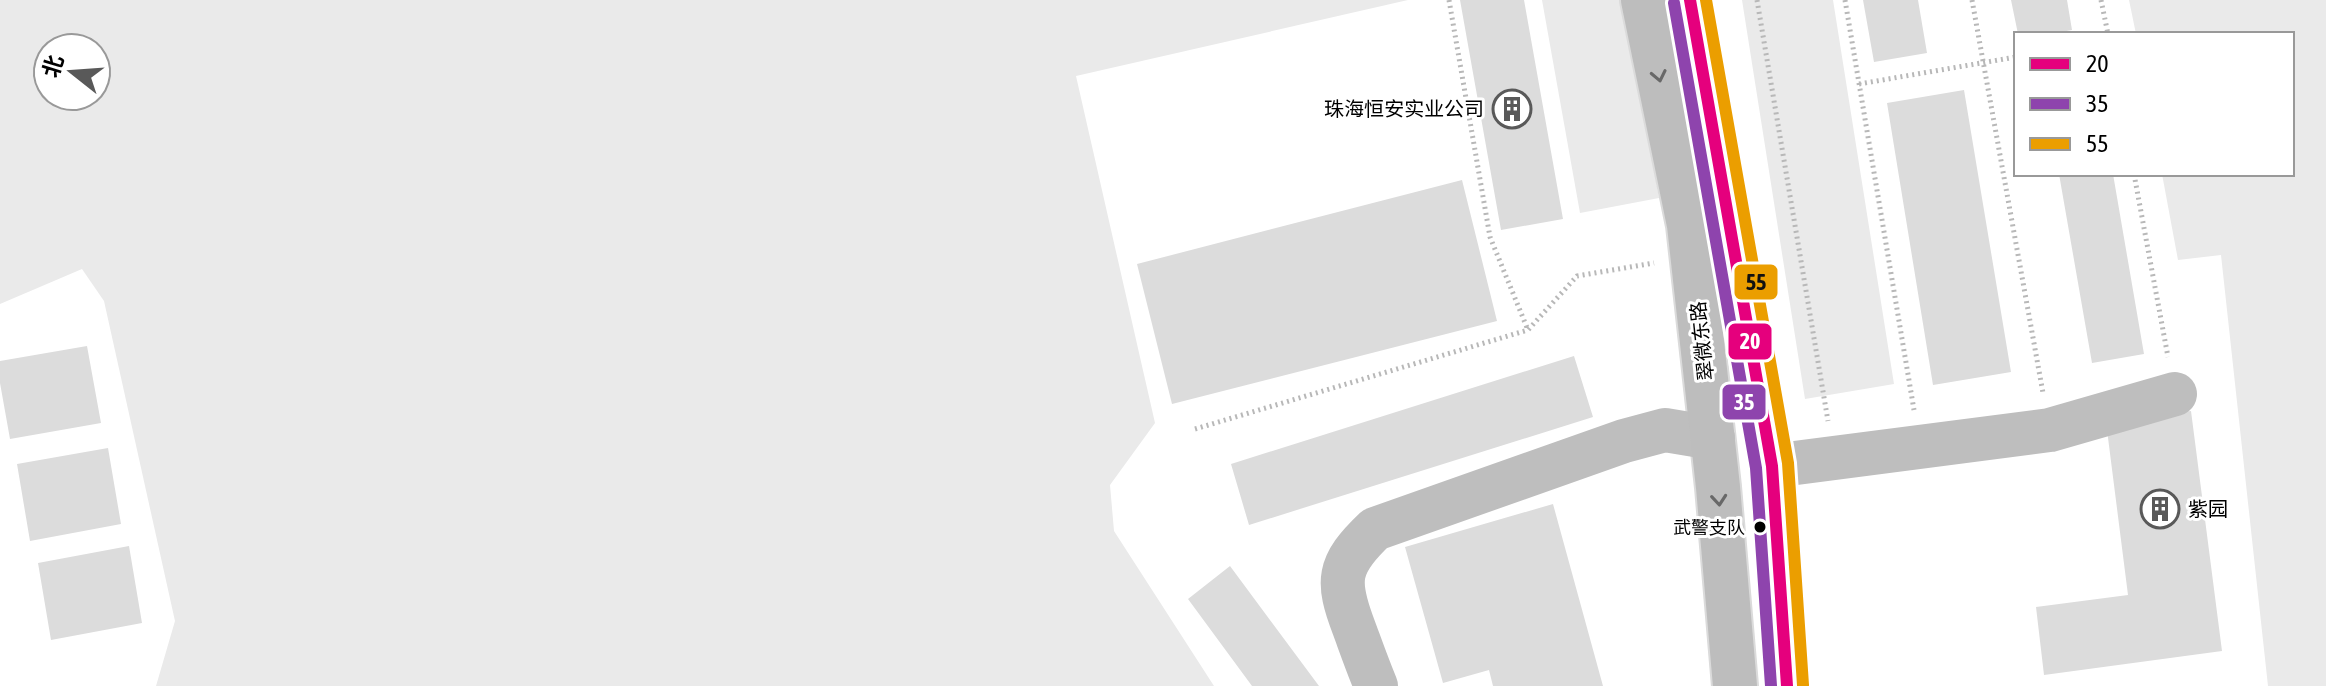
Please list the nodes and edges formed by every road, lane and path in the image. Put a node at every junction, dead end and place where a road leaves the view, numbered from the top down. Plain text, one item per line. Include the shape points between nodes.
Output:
1 (1449, 0) edge
2 (1643, 0) edge
3 (1690, 0) edge
4 (1757, 0) edge
5 (1845, 0) edge
6 (1972, 0) edge
7 (2101, 0) edge
8 (2108, 32) edge
9 (2014, 57) edge
10 (1983, 63) junction
11 (1859, 84) junction
12 (2134, 176) edge
13 (1693, 258) junction
14 (1528, 330) junction
15 (2175, 394) joint
16 (1195, 429) dead end
17 (2050, 430) junction
18 (1713, 438) junction
19 (1920, 446) junction
20 (1835, 458) junction
21 (1772, 466) junction
22 (1376, 686) edge
23 (1735, 686) edge
24 (1787, 686) edge

1 - 14 path via 1490,237
2 -> 13 main road, 翠微东路
3 - 21 main road
4 - 20 path
5 - 11 path
6 - 10 path
7 - 8 path
9 - 10 path
10 - 11 path
10 - 17 path
11 - 19 path
12 - 15 path
13 - 14 path via 1577,276
13 - 18 main road, 翠微东路
14 - 16 path
15 - 17 lane
17 - 19 lane
18 - 22 lane via 1665,430 1375,529 1357,546 1341,581 1342,597
18 -> 23 main road, 翠微东路
19 - 20 lane
20 - 21 lane
21 - 24 main road

